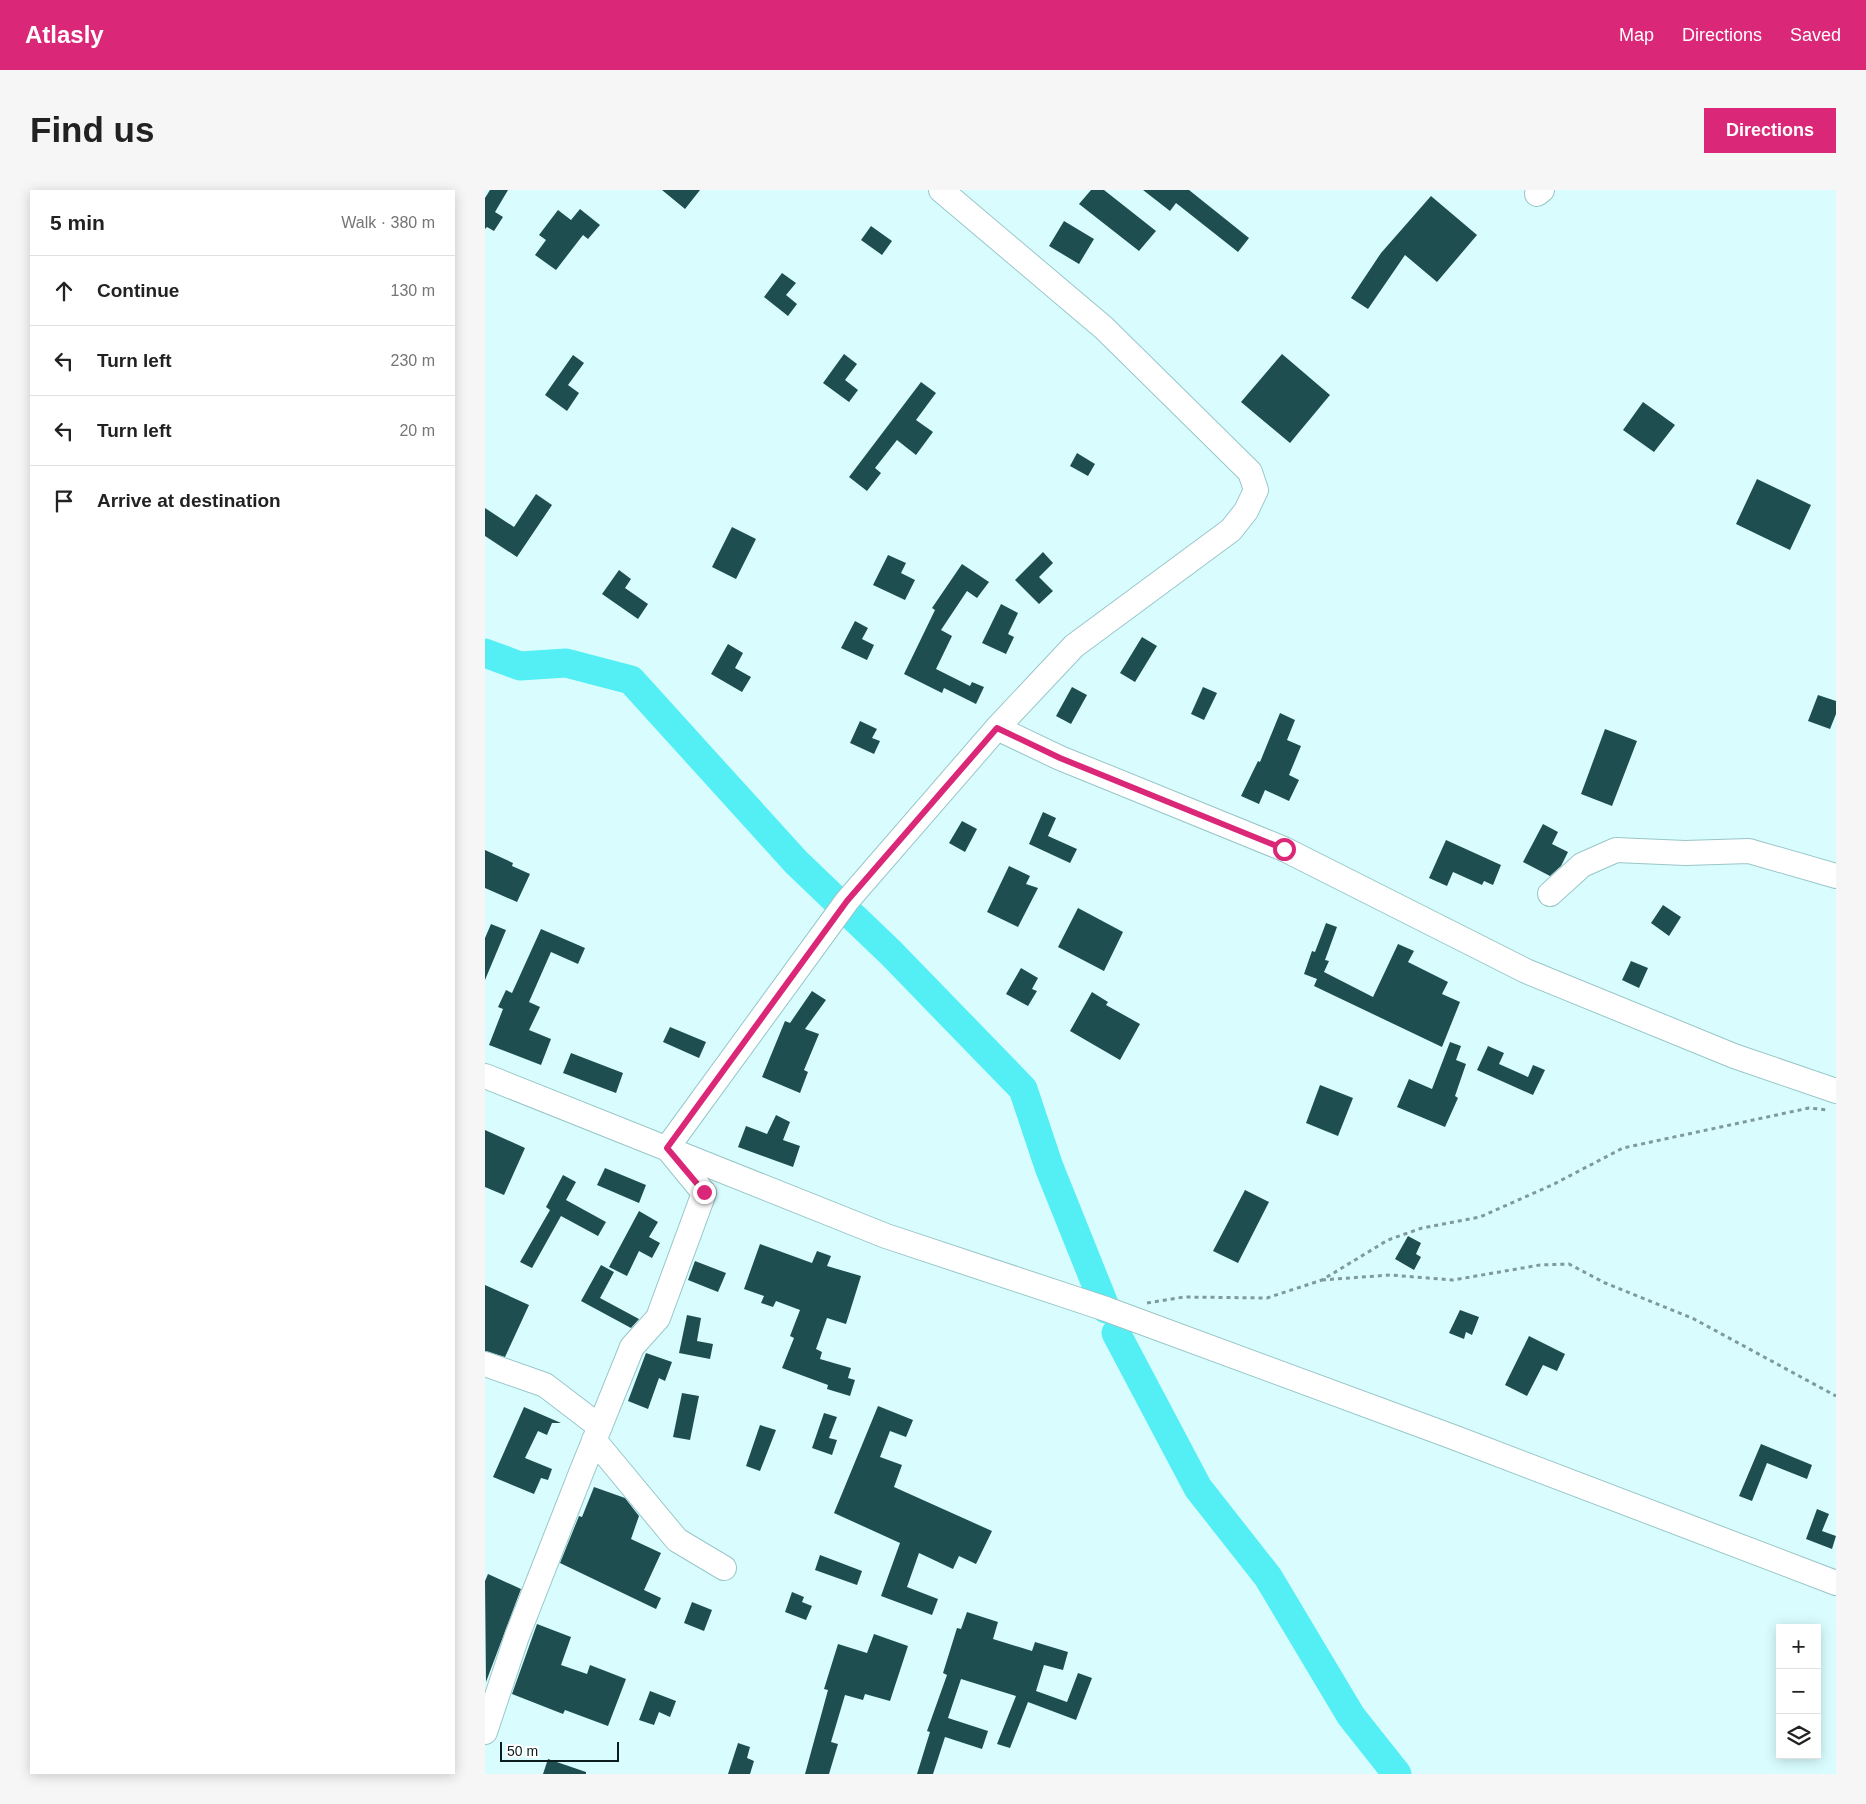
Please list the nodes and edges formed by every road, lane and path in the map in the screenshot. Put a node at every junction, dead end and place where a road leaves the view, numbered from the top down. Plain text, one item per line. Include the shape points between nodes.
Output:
1 (941, 190) edge
2 (997, 728) junction
3 (1836, 876) edge
4 (1550, 894) dead end
5 (485, 1076) edge
6 (1836, 1091) edge
7 (1836, 1111) edge
8 (667, 1148) junction
9 (1322, 1280) junction
10 (1141, 1304) dead end
11 (485, 1364) edge
12 (1836, 1396) edge
13 (597, 1433) junction
14 (724, 1568) dead end
15 (1836, 1584) edge
16 (485, 1732) edge

1 - 2 street via 1104,328 1250,472 1256,490 1246,511 1231,530 1075,646
2 - 6 street via 1060,758 1284,849 1526,971 1734,1056
2 - 8 street via 847,901
3 - 4 street via 1749,851 1616,850 1581,865
5 - 8 street
7 - 9 path via 1809,1108 1623,1148 1480,1217 1422,1228 1388,1240
8 - 13 street via 704,1192 658,1318 632,1347
8 - 15 street via 886,1236 1115,1313 1453,1437
9 - 10 path via 1267,1298 1184,1297
9 - 12 path via 1390,1275 1453,1280 1540,1265 1569,1264 1605,1283 1694,1319
11 - 13 street via 545,1385
13 - 14 street via 677,1540
13 - 16 street via 517,1636

